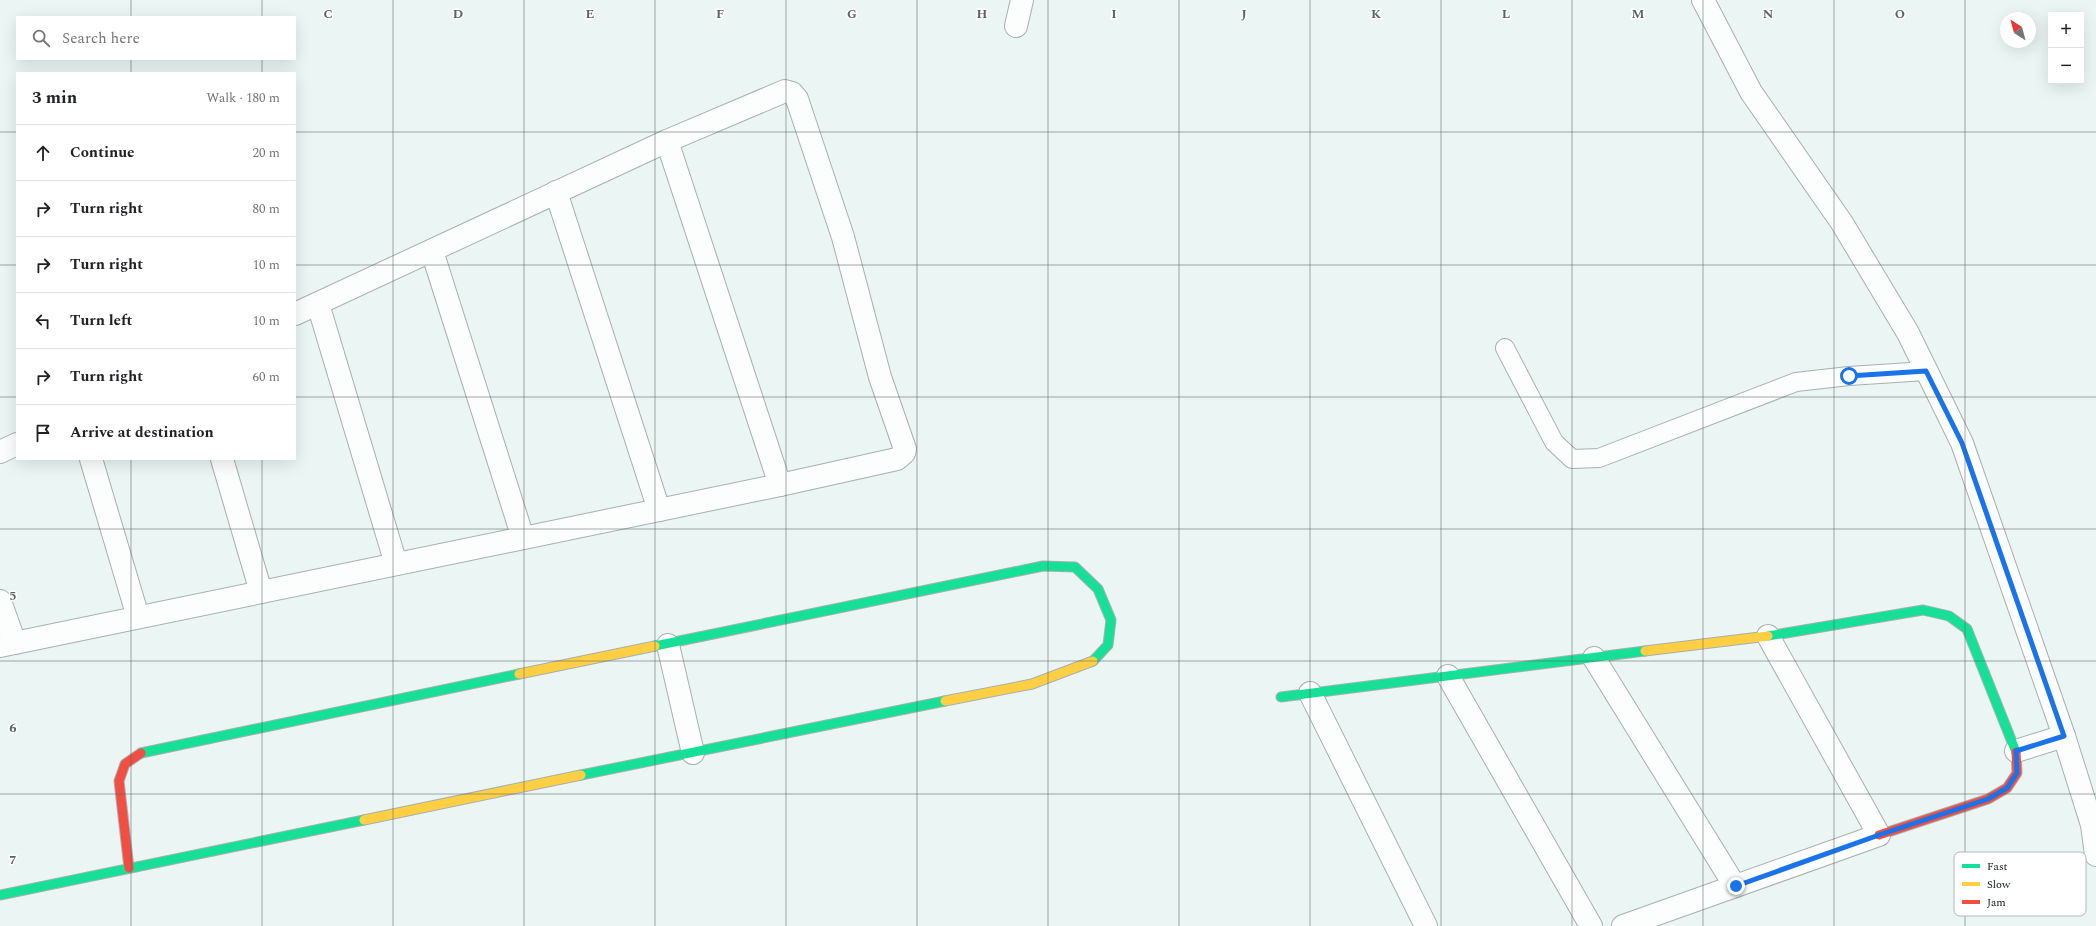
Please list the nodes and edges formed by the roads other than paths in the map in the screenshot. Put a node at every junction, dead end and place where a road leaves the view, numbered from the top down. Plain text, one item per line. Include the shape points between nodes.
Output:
1 (1022, 0) edge
2 (1703, 0) edge
3 (1016, 26) dead end
4 (667, 141) junction
5 (556, 192) junction
6 (432, 251) junction
7 (318, 304) junction
8 (296, 314) edge
9 (1504, 348) dead end
10 (1926, 371) junction
11 (16, 444) edge
12 (0, 452) edge
13 (91, 460) edge
14 (222, 460) edge
15 (780, 485) junction
16 (659, 510) junction
17 (523, 538) junction
18 (396, 564) junction
19 (261, 592) junction
20 (0, 601) edge
21 (138, 617) junction
22 (1768, 636) junction
23 (8, 644) edge
24 (668, 645) junction
25 (1594, 658) junction
26 (1448, 676) junction
27 (1310, 693) junction
28 (1281, 697) dead end
29 (2064, 736) junction
30 (2016, 751) junction
31 (694, 753) junction
32 (2094, 824) edge
33 (1879, 835) junction
34 (2096, 855) edge
35 (128, 868) junction
36 (1736, 886) junction
37 (0, 895) edge
38 (1426, 926) edge
39 (1591, 926) edge
40 (1623, 926) edge

1 - 3 street
2 - 10 street via 1751,92 1842,222 1908,333
4 - 5 street
4 - 15 street
4 - 15 street via 785,90 797,99 840,230 880,377 905,449 897,459
5 - 6 street
5 - 16 street
6 - 7 street
6 - 17 street
7 - 8 street
7 - 18 street
9 - 10 lane via 1554,442 1572,459 1599,458 1796,382
10 - 29 street via 1962,443
11 - 12 street
13 - 21 street
14 - 19 street
15 - 16 street
16 - 17 street
17 - 18 street
18 - 19 street
19 - 21 street
20 - 23 street
21 - 23 street
22 - 25 street
22 - 30 street via 1923,610 1949,616 1967,629
22 - 33 street
24 - 31 street
24 - 31 street via 1043,566 1075,567 1098,589 1111,620 1108,645 1092,662 1032,684
24 - 35 street via 139,753 121,767 119,781
25 - 26 street
25 - 36 street
26 - 27 street
26 - 39 street
27 - 28 street
27 - 38 street
29 - 30 street
29 - 32 street
30 - 33 street via 2017,773 2007,788 1988,799
31 - 35 street
32 - 34 street
33 - 36 street
35 - 37 street
36 - 40 street

